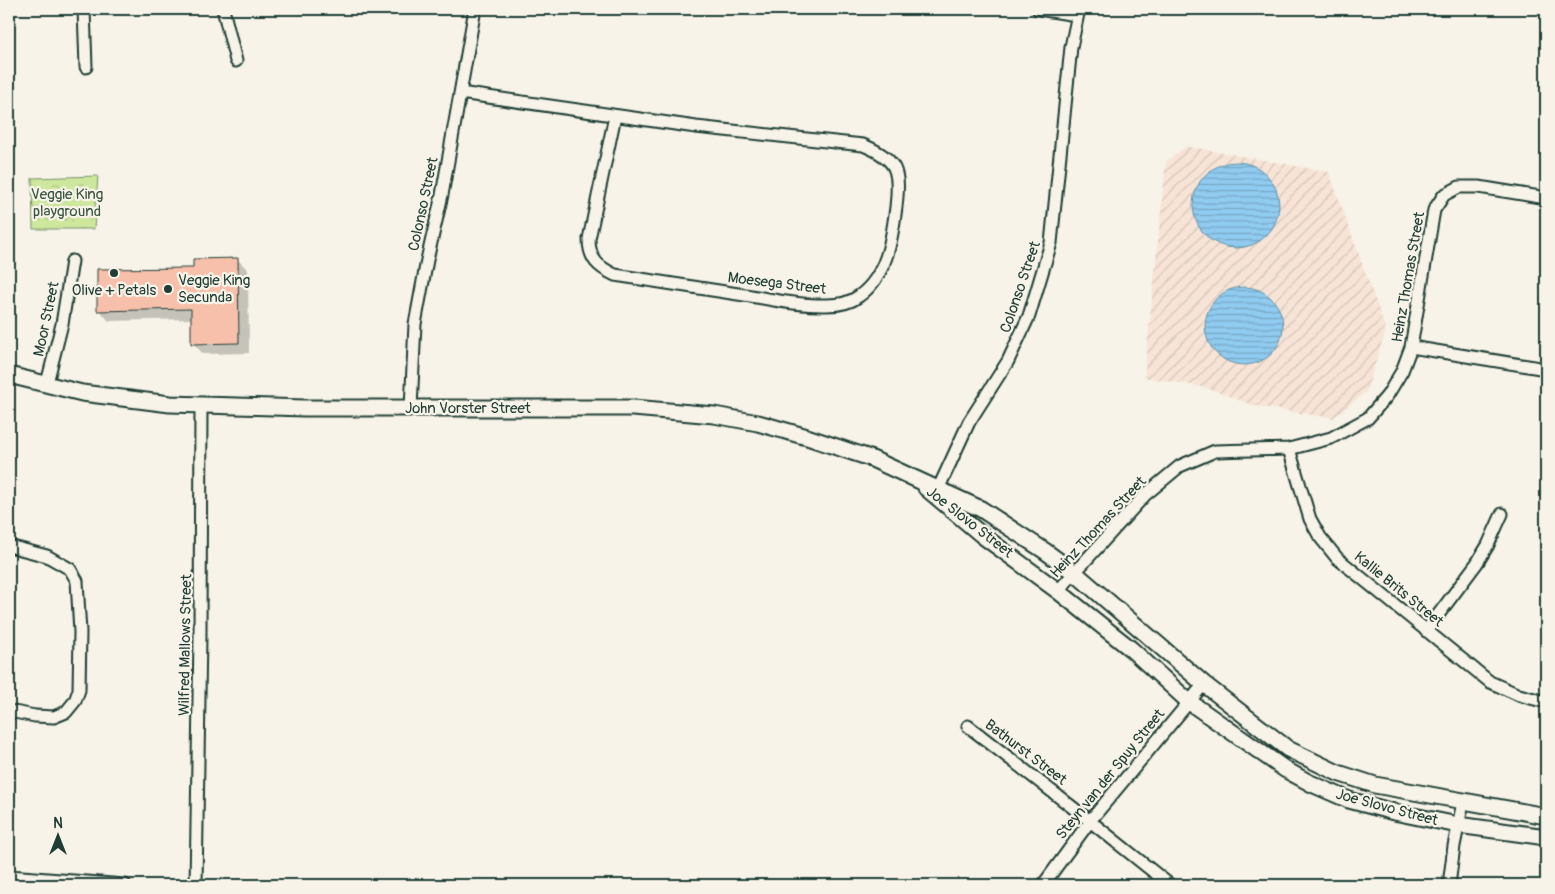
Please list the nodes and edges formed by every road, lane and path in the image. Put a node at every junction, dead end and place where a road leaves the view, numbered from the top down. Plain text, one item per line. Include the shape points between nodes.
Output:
1 (84, 9) edge
2 (222, 9) edge
3 (475, 9) edge
4 (1038, 9) edge
5 (1078, 12) edge
6 (236, 61) dead end
7 (86, 67) dead end
8 (460, 93) junction
9 (615, 116) junction
10 (1546, 198) edge
11 (72, 261) dead end
12 (1411, 347) junction
13 (1546, 369) edge
14 (9, 375) edge
15 (47, 383) junction
16 (201, 406) junction
17 (411, 408) junction
18 (1289, 449) junction
19 (918, 481) joint
20 (937, 492) junction
21 (1502, 514) dead end
22 (9, 546) edge
23 (1075, 573) junction
24 (1058, 591) junction
25 (1426, 631) junction
26 (1204, 684) junction
27 (1188, 701) junction
28 (1546, 702) edge
29 (9, 711) edge
30 (968, 726) dead end
31 (1464, 802) junction
32 (1546, 816) edge
33 (1090, 821) junction
34 (1458, 825) junction
35 (1546, 837) edge
36 (9, 876) edge
37 (125, 885) edge
38 (196, 885) edge
39 (1043, 885) edge
40 (1170, 885) edge
41 (1449, 885) edge

1 - 7 street
2 - 6 street
3 - 8 street, Colonso Street
4 - 5 street
5 - 20 street, Colonso Street via 1071,47 1051,244 1043,273 1029,316 1008,361 969,422
8 - 9 street, Moesega Street
8 - 17 street, Colonso Street via 415,324
9 - 9 street, Moesega Street via 863,145 879,151 893,164 898,178 891,240 878,275 858,297 843,304 825,305 625,276 603,269 592,260 589,239
10 - 12 street, Heinz Thomas Street via 1479,187 1459,187 1444,195 1434,210
11 - 15 street, Moor Street via 62,324
12 - 13 street
12 - 18 street, Heinz Thomas Street via 1387,396 1368,418 1331,438
14 - 15 street, John Vorster Street
15 - 16 street, John Vorster Street via 124,400
16 - 17 street, John Vorster Street
16 - 38 street, Wilfred Mallows Street
17 - 19 street, John Vorster Street via 633,408 714,415 807,437 870,458
18 - 23 street, Heinz Thomas Street via 1215,451 1180,466 1145,496
18 - 25 street, Kallie Brits Street via 1310,519 1320,538 1337,558
19 - 20 street, Joe Slovo Street
20 - 23 street, Joe Slovo Street via 981,509
20 - 24 street, Joe Slovo Street via 983,536
21 - 25 street via 1488,545
22 - 29 street via 47,556 70,569 77,581 80,632 79,690 66,712 54,717
23 - 24 street, Heinz Thomas Street
23 - 26 street, Joe Slovo Street
24 - 27 street, Joe Slovo Street via 1131,649
25 - 28 street, Kallie Brits Street via 1490,682
26 - 27 street, Steyn van der Spuy Street
26 - 31 street, Joe Slovo Street via 1288,749 1338,773 1375,786
27 - 33 street, Steyn van der Spuy Street
27 - 34 street, Joe Slovo Street via 1286,770 1310,783 1350,800
30 - 33 street, Bathurst Street
31 - 32 street, Joe Slovo Street
31 - 34 street
33 - 39 street, Steyn van der Spuy Street
33 - 40 street, Bathurst Street
34 - 35 street, Joe Slovo Street
34 - 41 street
36 - 37 street

